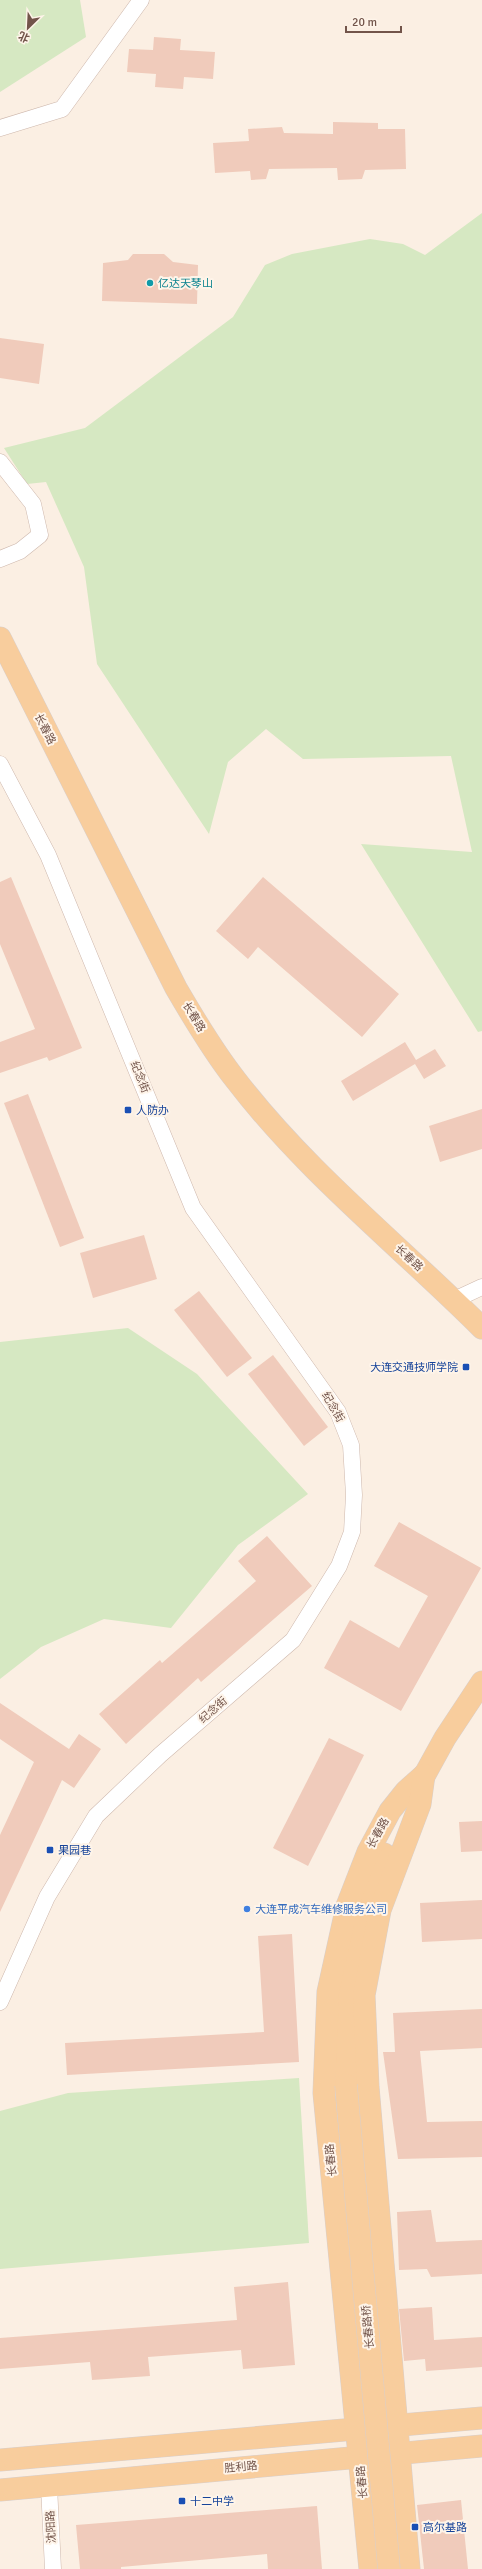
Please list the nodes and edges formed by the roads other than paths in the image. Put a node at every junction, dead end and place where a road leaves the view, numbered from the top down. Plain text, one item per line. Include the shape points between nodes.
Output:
1 (141, 0) edge
2 (0, 128) edge
3 (0, 462) edge
4 (0, 559) edge
5 (0, 638) edge
6 (0, 764) edge
7 (482, 1287) edge
8 (454, 1300) junction
9 (482, 1328) edge
10 (482, 1682) edge
11 (424, 1775) junction
12 (0, 2002) edge
13 (346, 2085) joint
14 (482, 2418) edge
15 (398, 2425) junction
16 (357, 2429) junction
17 (482, 2446) edge
18 (401, 2454) junction
19 (360, 2456) junction
20 (0, 2460) edge
21 (49, 2486) junction
22 (0, 2490) edge
23 (53, 2569) edge
24 (370, 2569) edge
25 (389, 2569) edge
26 (410, 2569) edge

1 - 2 street via 62,109
3 - 4 street via 33,504 40,535 20,551
5 - 8 main road, 长春路 via 176,988 200,1030 235,1080 295,1148
6 - 12 street, 纪念街 via 48,855 193,1208 338,1412 351,1445 354,1495 352,1532 339,1566 293,1640 160,1755 96,1816 47,1896
7 - 8 street
8 - 9 main road, 长春路
10 - 11 main road, 长春路
11 - 13 main road, 长春路 via 377,1867 357,1940 347,2009
11 - 15 main road, 长春路 via 420,1804 380,1910 364,1995 368,2087
11 - 16 main road, 长春路 via 406,1791 390,1812 368,1852 347,1906 328,1992 324,2093
13 - 25 main road, 长春路桥, bridge
14 - 15 main road
15 - 16 main road
15 - 18 main road, 长春路
16 - 19 main road, 长春路
16 - 20 main road
17 - 18 main road, 胜利路
18 - 19 main road, 胜利路
18 - 26 main road, 长春路
19 - 21 main road, 胜利路
19 - 24 main road, 长春路
21 - 22 main road, 胜利路
21 - 23 street, 沈阳路

